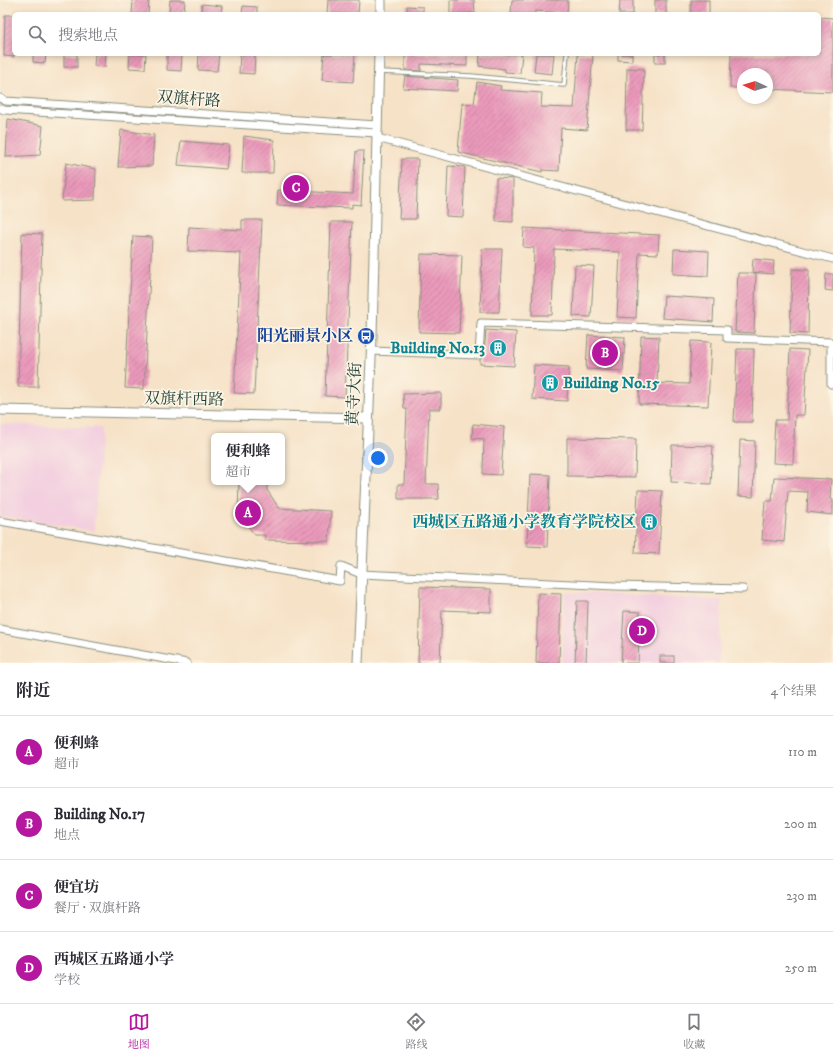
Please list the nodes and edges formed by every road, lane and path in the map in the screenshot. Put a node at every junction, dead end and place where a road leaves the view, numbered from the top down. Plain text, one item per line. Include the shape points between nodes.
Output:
1 (381, 0) edge
2 (381, 12) edge
3 (380, 56) edge
4 (567, 56) edge
5 (379, 72) junction
6 (0, 98) edge
7 (0, 108) edge
8 (377, 132) junction
9 (833, 259) edge
10 (371, 351) junction
11 (833, 384) edge
12 (0, 410) edge
13 (368, 418) junction
14 (0, 522) edge
15 (361, 574) junction
16 (744, 589) dead end
17 (0, 629) edge
18 (187, 663) edge
19 (358, 663) edge

1 - 2 street
3 - 5 street, 黄寺大街
4 - 5 lane via 564,85 470,76
5 - 8 street, 黄寺大街
6 - 8 street, 双旗杆路 via 5,101
7 - 8 street
8 - 9 street
8 - 10 street, 黄寺大街
10 - 11 street via 479,354 481,323 727,330 727,338 831,342
10 - 13 street, 黄寺大街
12 - 13 street, 双旗杆西路
13 - 15 street, 黄寺大街
14 - 15 street via 340,580 341,566
15 - 16 street
15 - 19 street, 黄寺大街
17 - 18 street

